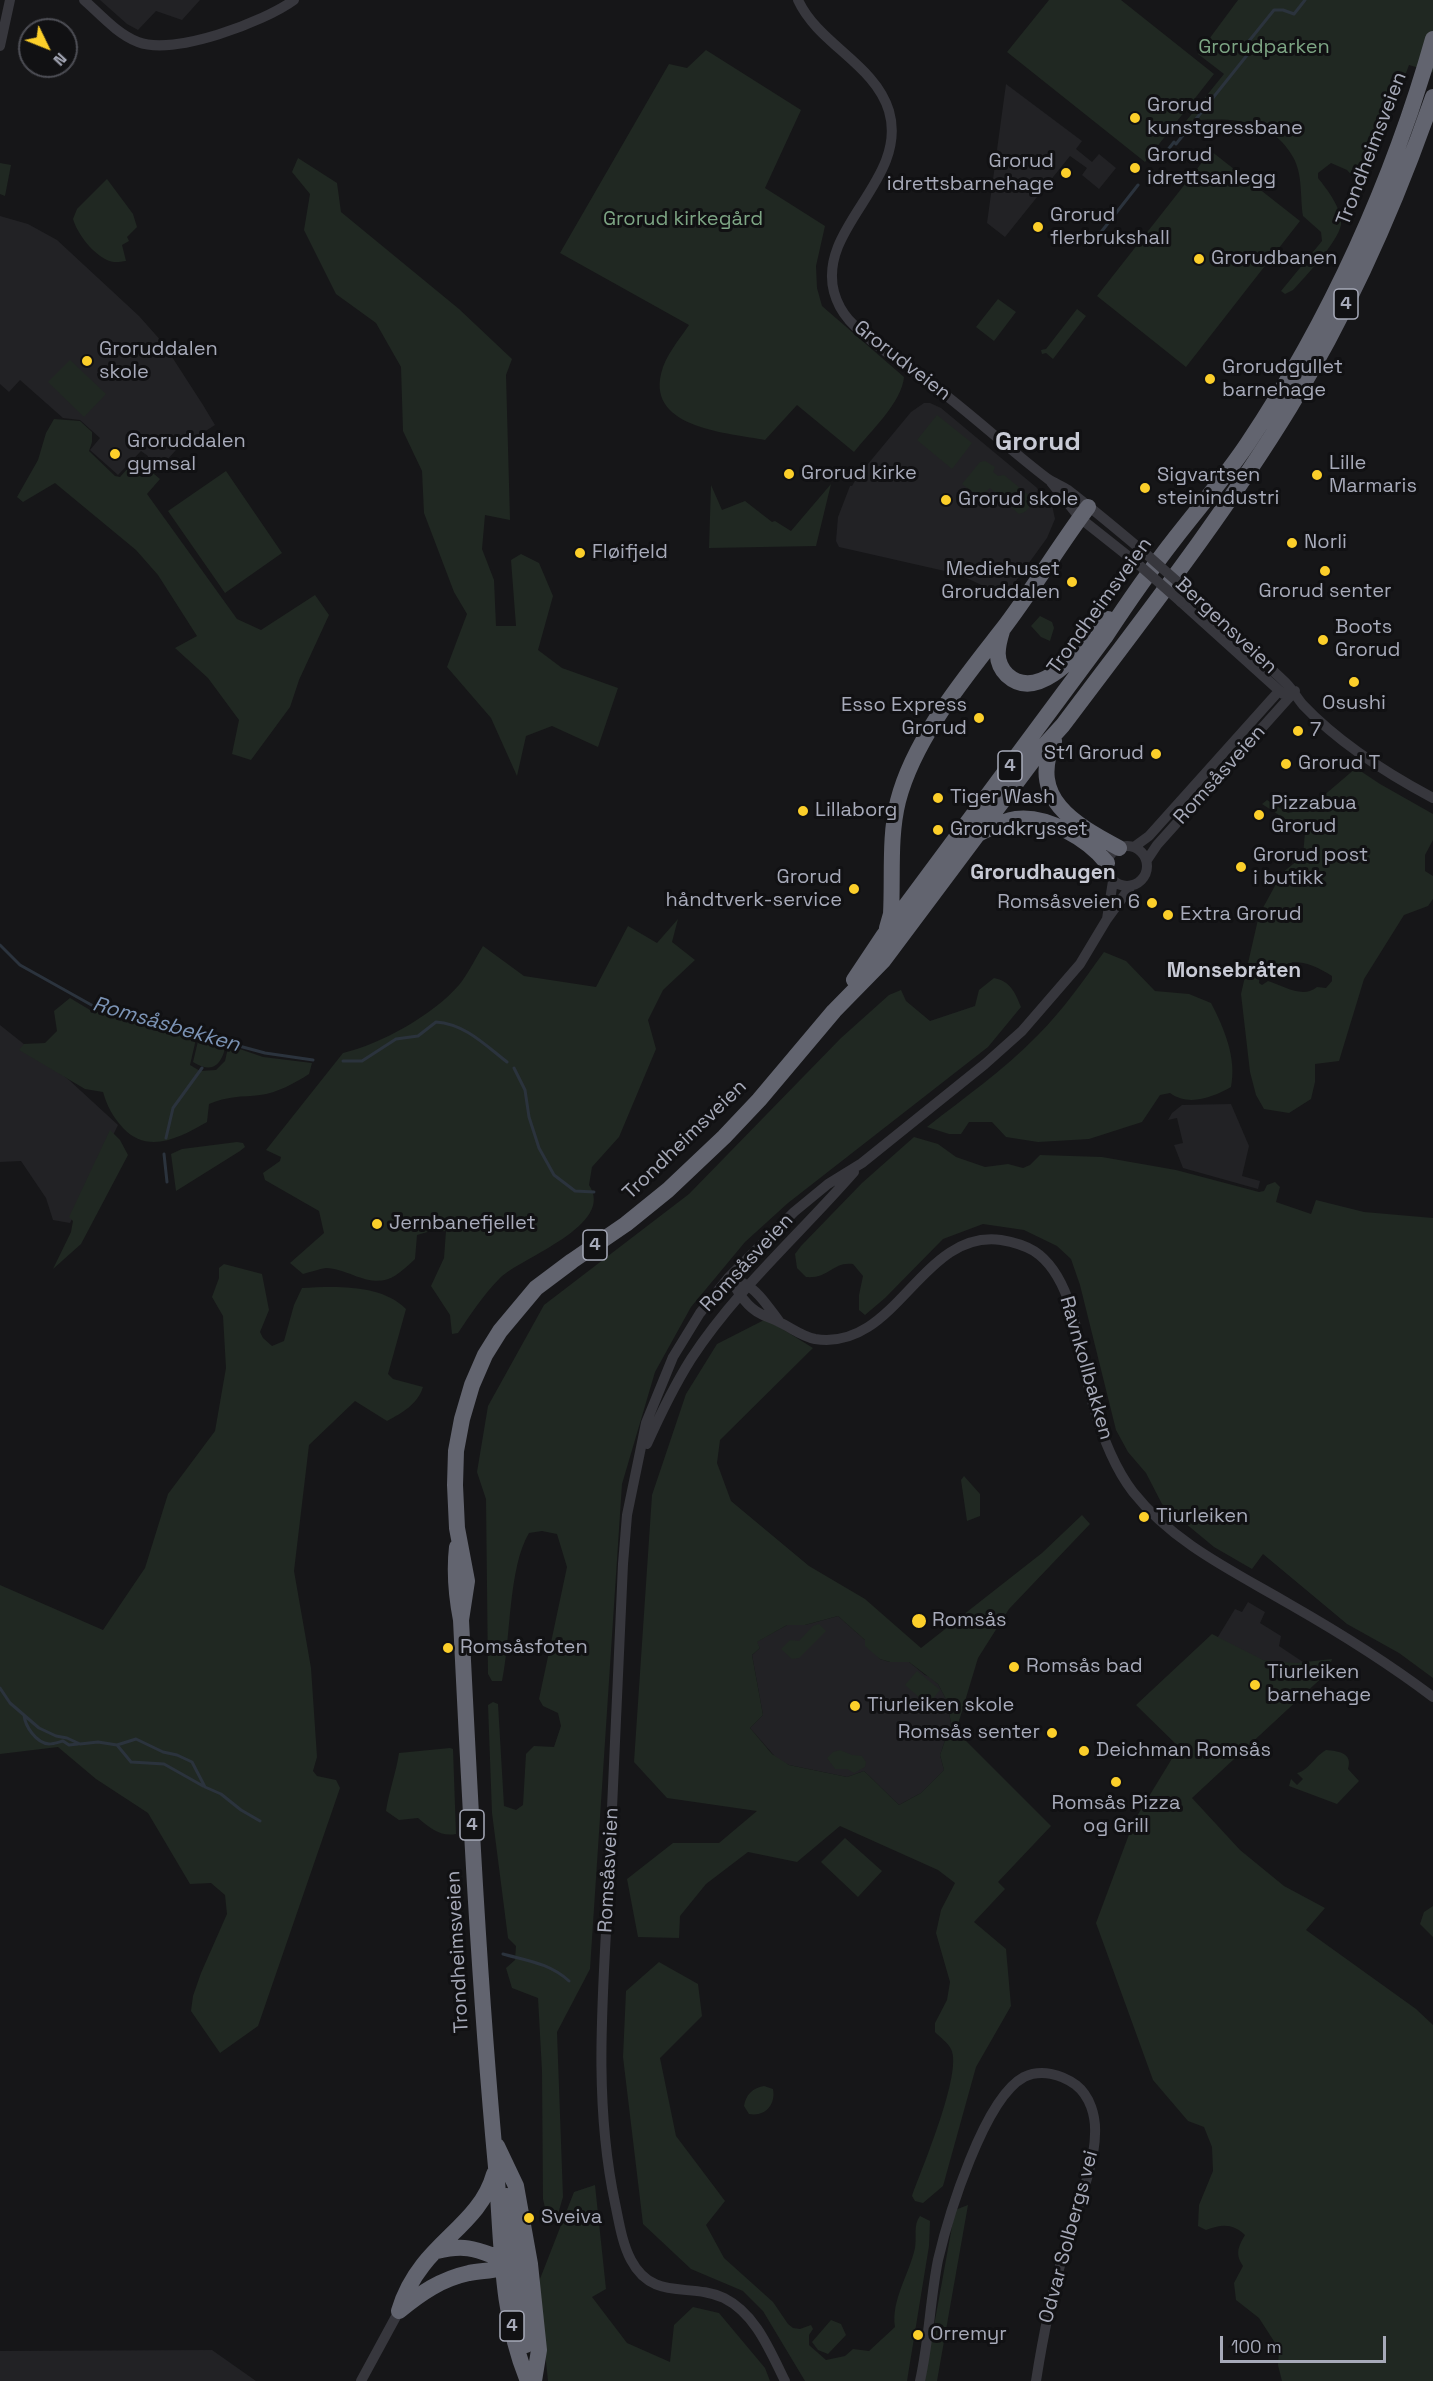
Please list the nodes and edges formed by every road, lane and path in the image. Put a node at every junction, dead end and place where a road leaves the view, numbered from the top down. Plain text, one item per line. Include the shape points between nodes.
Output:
1 (10, 0) edge
2 (84, 0) edge
3 (294, 0) edge
4 (798, 0) edge
5 (1433, 39) edge
6 (0, 46) edge
7 (1433, 98) edge
8 (1084, 512) junction
9 (1146, 553) joint
10 (1138, 564) joint
11 (1132, 595) junction
12 (1002, 630) junction
13 (1279, 690) junction
14 (1292, 695) junction
15 (1063, 725) junction
16 (1433, 798) edge
17 (977, 835) junction
18 (1126, 847) junction
19 (1147, 860) junction
20 (1107, 863) junction
21 (1113, 881) junction
22 (1131, 886) junction
23 (1107, 920) junction
24 (884, 935) junction
25 (834, 1011) junction
26 (862, 1163) junction
27 (729, 1277) junction
28 (750, 1286) junction
29 (741, 1296) junction
30 (779, 1322) junction
31 (641, 1456) junction
32 (1433, 1697) edge
33 (492, 2138) junction
34 (496, 2167) junction
35 (437, 2251) junction
36 (507, 2264) junction
37 (399, 2312) junction
38 (361, 2381) edge
39 (531, 2381) edge
40 (785, 2381) edge
41 (920, 2381) edge
42 (1036, 2381) edge

1 - 6 street
2 - 3 street via 131,38 155,46 204,38 262,18
4 - 8 street, Grorudveien via 811,20 876,86 891,120 887,160 834,260 832,283 842,312 1067,490
5 - 11 highway, Trondheimsveien / 4 via 1392,163 1360,238 1297,362 1226,476
7 - 15 highway, Trondheimsveien / 4 via 1375,243 1292,405 1231,497
8 - 9 street, Grorudveien
8 - 10 street, Grorudveien
8 - 12 highway
9 - 14 street, Bergensveien, bridge
10 - 13 street, Bergensveien, bridge
11 - 12 highway via 1064,667 1037,682 1020,682 1003,670 997,652
11 - 24 highway, Trondheimsveien / 4 via 1100,644
12 - 24 highway via 932,727 908,771 896,813 891,914
13 - 14 street, Bergensveien
13 - 18 street, Romsåsveien via 1149,836
14 - 16 street, Bergensveien via 1344,742
14 - 19 street, Romsåsveien
15 - 17 highway, Trondheimsveien / 4
15 - 18 highway via 1045,770 1050,794 1074,819
17 - 20 highway via 1007,821 1030,819 1065,830
17 - 25 highway, Trondheimsveien / 4 via 883,961
18 - 19 street
18 - 20 street via 1109,856
19 - 22 street via 1146,875
20 - 21 street
21 - 22 street
21 - 23 street, Romsåsveien
22 - 23 street, Romsåsveien
23 - 26 street, Romsåsveien via 1080,964 1022,1031
24 - 25 highway, Trondheimsveien / 4
25 - 33 highway, Trondheimsveien / 4 via 779,1078 710,1151 640,1213 525,1299 477,1370 462,1419 455,1467 458,1540 454,1582 461,1620
26 - 27 street, Romsåsveien via 794,1212
26 - 28 street, Romsåsveien
27 - 28 street, Ravnkollbakken
27 - 29 street, Ravnkollbakken
27 - 31 street, Romsåsveien via 700,1313 673,1357 646,1423
28 - 29 street, Romsåsveien
28 - 30 street, Ravnkollbakken
29 - 30 street, Ravnkollbakken via 759,1313
29 - 31 street, Romsåsveien via 691,1359
30 - 32 street, Ravnkollbakken via 806,1337 842,1338 870,1326 943,1258 966,1244 998,1240 1017,1243 1035,1252 1049,1264 1065,1291 1109,1451 1133,1492 1154,1516 1203,1554 1376,1656
31 - 40 street, Romsåsveien via 624,1541 601,2056 611,2184 626,2248 644,2277 660,2287 715,2294 731,2303 753,2322
33 - 34 highway, Trondheimsveien / 4
33 - 39 highway, Trondheimsveien / 4 via 511,2172 521,2206 538,2328 539,2350
34 - 35 highway via 475,2212
34 - 36 highway, Trondheimsveien / 4
35 - 36 highway via 473,2247
35 - 37 highway via 414,2278
36 - 37 highway via 437,2283
36 - 39 highway, Trondheimsveien / 4 via 519,2359
37 - 38 street
41 - 42 street, Odvar Solbergs vei via 939,2259 967,2168 988,2122 1012,2087 1024,2077 1045,2073 1065,2078 1083,2091 1092,2109 1095,2135 1056,2278

